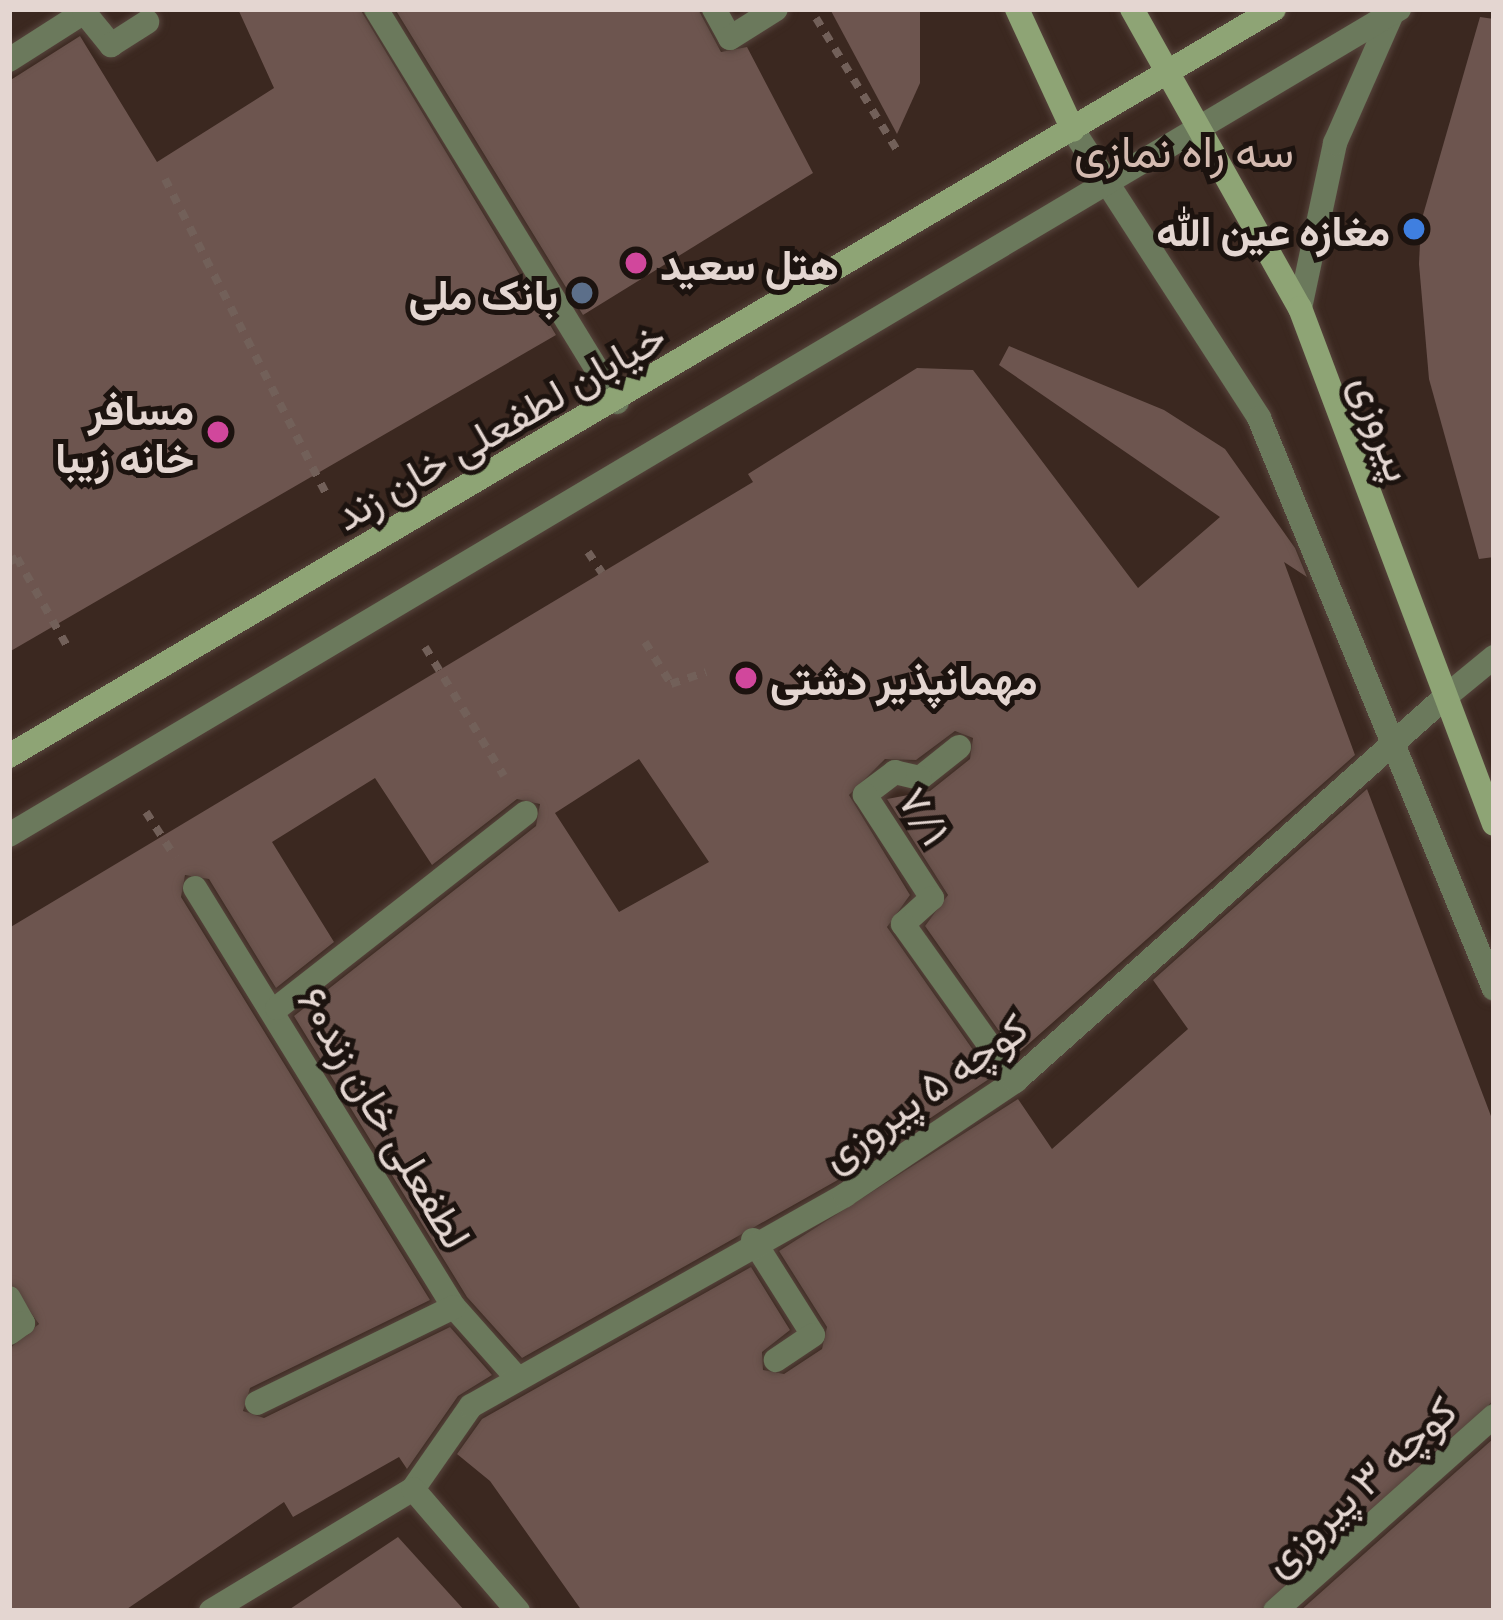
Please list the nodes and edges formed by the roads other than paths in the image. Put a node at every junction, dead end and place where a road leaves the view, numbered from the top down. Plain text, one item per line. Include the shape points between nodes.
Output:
1 (376, 9) edge
2 (714, 9) edge
3 (776, 9) edge
4 (1017, 9) edge
5 (1132, 9) edge
6 (1274, 9) edge
7 (1395, 11) edge
8 (147, 22) dead end
9 (9, 60) edge
10 (1167, 74) junction
11 (1073, 130) junction
12 (1199, 131) junction
13 (1106, 187) junction
14 (1300, 308) junction
15 (617, 402) junction
16 (1494, 657) edge
17 (1444, 698) junction
18 (959, 747) dead end
19 (1397, 747) junction
20 (9, 756) edge
21 (526, 813) road end
22 (1494, 824) edge
23 (9, 836) edge
24 (196, 889) dead end
25 (1494, 989) edge
26 (277, 1008) junction
27 (1016, 1081) junction
28 (753, 1240) junction
29 (9, 1298) edge
30 (454, 1307) junction
31 (9, 1333) edge
32 (776, 1360) dead end
33 (517, 1378) junction
34 (257, 1403) dead end
35 (1494, 1416) edge
36 (412, 1489) junction
37 (211, 1611) edge
38 (518, 1611) edge
39 (1275, 1611) edge

1 - 15 street
2 - 3 street via 730,38
4 - 11 street
5 - 10 street, پیروزی
6 - 10 street, خیابان لطفعلی خان زند
7 - 12 street
7 - 14 street via 1335,143
8 - 9 street via 110,45 84,12
10 - 11 street, خیابان لطفعلی خان زند
10 - 12 street, پیروزی
11 - 13 street
11 - 15 street, خیابان لطفعلی خان زند
12 - 13 street
12 - 14 street, پیروزی
13 - 19 street via 1259,418
13 - 23 street
14 - 17 street, پیروزی
15 - 20 street, خیابان لطفعلی خان زند
16 - 17 street, کوچه ۵ پیروزی
17 - 19 street, کوچه ۵ پیروزی
17 - 22 street, پیروزی
18 - 27 street, ۷/۱ via 920,778 895,772 866,795 932,898 903,924
19 - 25 street
19 - 27 street, کوچه ۵ پیروزی
21 - 26 street
24 - 26 street, لطفعلی خان زند۶۰
26 - 30 street, لطفعلی خان زند۶۰
27 - 28 street, کوچه ۵ پیروزی via 845,1196
28 - 32 street via 813,1335
28 - 33 street, کوچه ۵ پیروزی
29 - 31 street via 23,1323
30 - 33 street, لطفعلی خان زند۶۰
30 - 34 street
33 - 36 street, کوچه ۵ پیروزی via 471,1406
35 - 39 street, کوچه ۳ پیروزی
36 - 37 street
36 - 38 street

